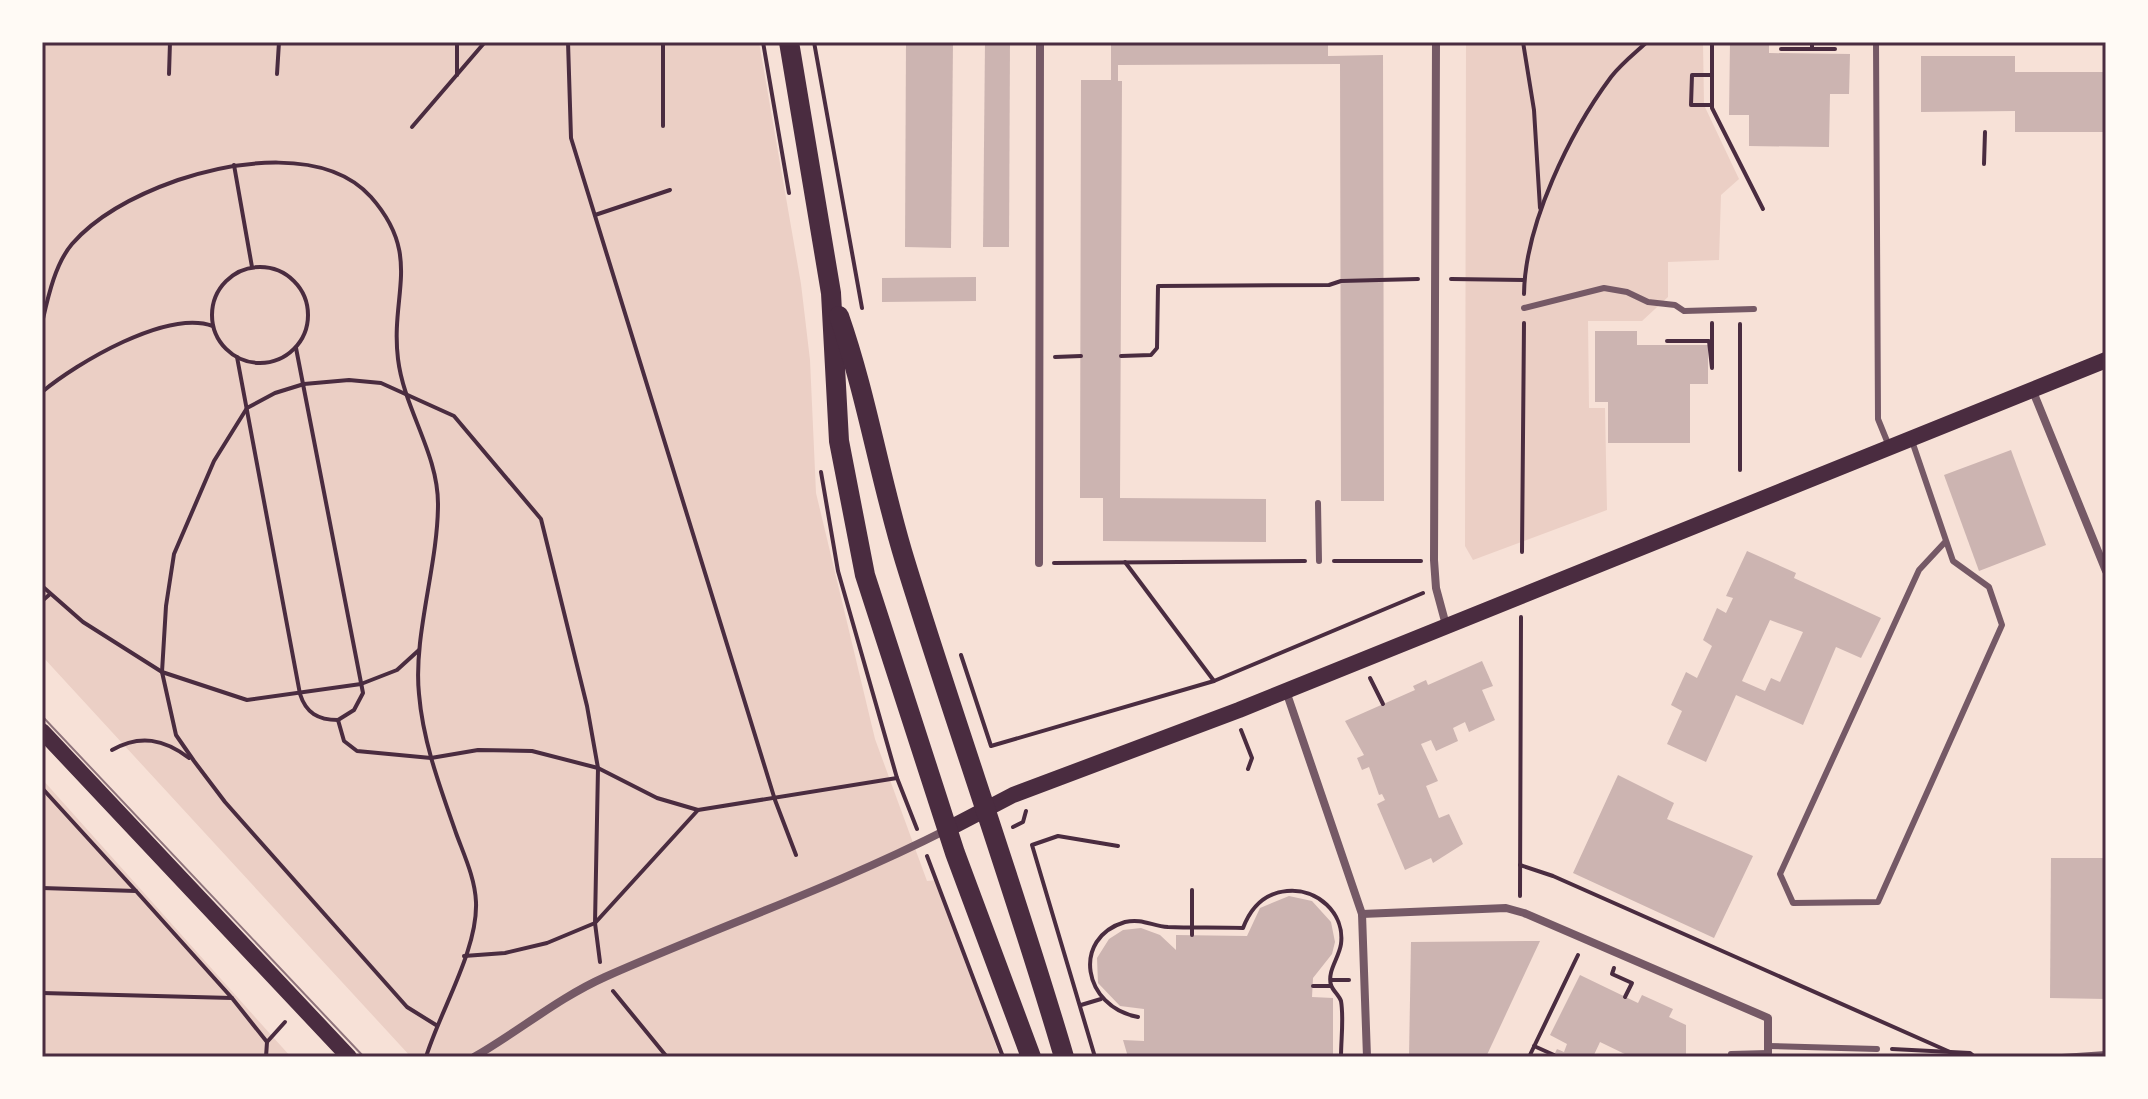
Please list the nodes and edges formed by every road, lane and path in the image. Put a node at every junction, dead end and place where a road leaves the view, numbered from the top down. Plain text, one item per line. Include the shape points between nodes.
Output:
1 (170, 42) edge
2 (279, 42) edge
3 (457, 42) edge
4 (485, 42) edge
5 (495, 42) edge
6 (663, 42) edge
7 (789, 42) edge
8 (814, 42) edge
9 (1040, 42) edge
10 (1436, 42) edge
11 (1523, 42) edge
12 (1712, 42) edge
13 (1830, 42) edge
14 (1876, 42) edge
15 (568, 43) edge
16 (1781, 49) dead end
17 (1812, 49) junction
18 (1835, 49) dead end
19 (169, 74) dead end
20 (277, 74) dead end
21 (457, 75) junction
22 (1712, 75) junction
23 (1712, 105) junction
24 (663, 126) dead end
25 (412, 127) dead end
26 (1985, 132) dead end
27 (1984, 164) dead end
28 (234, 165) junction
29 (670, 190) dead end
30 (1763, 209) dead end
31 (1540, 214) dead end
32 (595, 215) junction
33 (252, 267) junction
34 (1435, 279) junction
35 (1524, 280) dead end
36 (831, 293) junction
37 (1524, 308) dead end
38 (1740, 309) junction
39 (1754, 309) dead end
40 (863, 311) dead end
41 (42, 323) edge
42 (213, 326) junction
43 (1667, 341) dead end
44 (1712, 341) dead end
45 (296, 348) junction
46 (1081, 356) dead end
47 (1121, 356) dead end
48 (237, 357) junction
49 (1040, 357) junction
50 (2106, 360) edge
51 (304, 384) junction
52 (2032, 389) junction
53 (42, 392) edge
54 (404, 392) junction
55 (247, 408) junction
56 (1911, 437) junction
57 (1889, 446) junction
58 (1740, 470) dead end
59 (1318, 503) dead end
60 (1946, 541) junction
61 (1434, 560) junction
62 (1319, 561) junction
63 (1125, 562) junction
64 (1039, 563) joint
65 (2106, 571) edge
66 (42, 586) edge
67 (1436, 588) junction
68 (49, 595) junction
69 (42, 601) edge
70 (1521, 611) dead end
71 (1446, 625) junction
72 (957, 642) dead end
73 (421, 648) junction
74 (1361, 660) junction
75 (162, 672) junction
76 (1214, 681) junction
77 (361, 684) junction
78 (1286, 690) junction
79 (300, 694) junction
80 (1383, 704) dead end
81 (338, 720) junction
82 (42, 731) edge
83 (1229, 733) dead end
84 (112, 750) dead end
85 (431, 758) junction
86 (194, 761) junction
87 (598, 768) junction
88 (1248, 769) dead end
89 (897, 778) dead end
90 (42, 788) edge
91 (775, 800) junction
92 (986, 808) junction
93 (698, 810) junction
94 (948, 829) junction
95 (1118, 846) dead end
96 (796, 855) dead end
97 (1520, 865) junction
98 (937, 878) dead end
99 (42, 888) edge
100 (1192, 890) dead end
101 (136, 891) junction
102 (1520, 911) junction
103 (1362, 914) junction
104 (595, 923) junction
105 (1192, 927) junction
106 (1192, 935) dead end
107 (1586, 940) junction
108 (1621, 955) junction
109 (464, 956) junction
110 (602, 978) junction
111 (1313, 986) dead end
112 (1331, 986) junction
113 (42, 993) edge
114 (1625, 997) dead end
115 (232, 998) junction
116 (1101, 999) junction
117 (1081, 1005) junction
118 (1138, 1017) dead end
119 (285, 1022) dead end
120 (436, 1025) junction
121 (267, 1042) junction
122 (1534, 1046) junction
123 (1877, 1049) joint
124 (1768, 1050) junction
125 (1950, 1052) junction
126 (1731, 1054) dead end
127 (2106, 1054) edge
128 (1554, 1055) edge
129 (266, 1057) edge
130 (349, 1057) edge
131 (426, 1057) edge
132 (474, 1057) edge
133 (667, 1057) edge
134 (1003, 1057) edge
135 (1031, 1057) edge
136 (1064, 1057) edge
137 (1095, 1057) edge
138 (1341, 1057) edge
139 (1367, 1057) edge
140 (1529, 1057) edge
141 (1975, 1057) edge
142 (2062, 1057) edge

1 - 19 path
2 - 20 path
3 - 21 path
4 - 21 path
5 - 15 path
6 - 15 path
6 - 24 path
7 - 36 main road
8 - 40 path
9 - 49 street
10 - 34 street
11 - 31 path via 1534,110
12 - 22 path
13 - 17 path via 1812,42
14 - 57 lane via 1878,419
15 - 32 path via 571,138
16 - 17 path
17 - 18 path
21 - 25 path
22 - 23 path
22 - 23 path via 1692,75 1691,105
23 - 30 path
26 - 27 path
28 - 33 path
28 - 41 path via 154,188 89,230 71,245 55,275
28 - 54 path via 294,163 338,176 381,209 401,249 398,357
29 - 32 path
32 - 91 path
33 - 42 path via 220,288 211,313
33 - 45 path via 281,271 303,291 308,321
34 - 35 path
34 - 47 path via 1158,286 1157,348 1151,355
34 - 61 street
36 - 92 main road via 851,350 882,485
36 - 94 main road via 839,441 865,575
37 - 38 lane via 1604,288 1684,311
38 - 39 lane
38 - 58 path
42 - 48 path via 226,350
42 - 53 path via 184,322 133,339 90,357
43 - 44 path via 1709,341 1709,368
45 - 48 path via 268,363
45 - 51 path
46 - 49 path
48 - 55 path
49 - 64 street
50 - 52 main road
51 - 54 path via 349,380
51 - 55 path
51 - 77 path
52 - 56 main road
52 - 65 street
54 - 73 path via 427,447 438,502
54 - 87 path via 454,416 541,519
55 - 75 path via 214,461 174,554
55 - 79 path
56 - 57 main road
56 - 60 lane
57 - 71 main road
59 - 62 lane
60 - 60 lane via 1953,561 1989,587 2002,625 1878,902 1793,903 1780,874 1919,570
61 - 62 path
61 - 67 street
62 - 63 path
63 - 64 path
63 - 76 path
66 - 68 path
67 - 71 street
67 - 76 path
68 - 69 path
68 - 75 path
70 - 97 path
71 - 74 main road
72 - 76 path via 991,746
73 - 77 path via 397,670
73 - 85 path via 418,690
74 - 78 main road
74 - 80 path
75 - 79 path via 247,700
75 - 86 path via 176,735
77 - 79 path
77 - 81 path via 360,702
78 - 92 main road
78 - 103 street
79 - 81 path via 317,717
81 - 85 path via 344,741 357,751
82 - 130 main road
83 - 88 path via 1240,728 1252,758
84 - 86 path via 140,739 170,743
85 - 87 path via 506,749
85 - 109 path via 472,876 475,924
86 - 120 path via 407,1007
87 - 93 path via 657,798
87 - 104 path
89 - 91 path
90 - 101 path
91 - 93 path
91 - 96 path
92 - 94 main road
92 - 136 main road
93 - 104 path
94 - 110 street
94 - 135 main road
95 - 117 path via 1058,836 1032,845
97 - 102 path
97 - 125 path
98 - 134 path
99 - 101 path
100 - 105 path
101 - 115 path
102 - 103 street
102 - 107 street
103 - 139 street
104 - 109 path via 519,950
104 - 110 path
105 - 106 path
105 - 112 path via 1243,928 1249,912 1265,897 1309,892 1333,911 1339,924 1342,940
105 - 116 path via 1135,920 1109,930 1090,967
107 - 108 street
107 - 122 path
108 - 114 path via 1612,974 1632,983
108 - 124 street via 1768,1018
109 - 120 path
110 - 132 street
110 - 133 path
111 - 112 path
112 - 138 path via 1341,998
113 - 115 path
115 - 121 path
116 - 117 path
116 - 118 path via 1122,1014
117 - 137 path
119 - 121 path
120 - 131 path
121 - 129 path
122 - 128 path
122 - 140 path
123 - 124 lane
123 - 125 path
124 - 126 lane
125 - 141 path
127 - 142 lane

